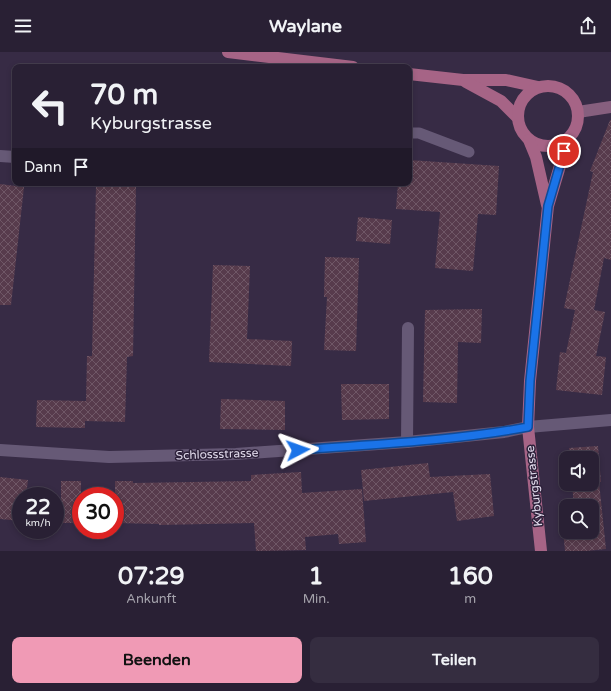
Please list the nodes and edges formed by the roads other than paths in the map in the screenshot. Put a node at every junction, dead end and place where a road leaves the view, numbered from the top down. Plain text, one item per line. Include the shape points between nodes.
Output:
1 (233, 52) edge
2 (328, 64) edge
3 (412, 74) edge
4 (463, 80) junction
5 (538, 87) junction
6 (611, 107) edge
7 (578, 112) junction
8 (517, 117) junction
9 (412, 133) edge
10 (568, 139) junction
11 (529, 140) junction
12 (468, 152) dead end
13 (0, 156) edge
14 (12, 157) edge
15 (548, 206) junction
16 (408, 328) dead end
17 (611, 420) edge
18 (528, 427) junction
19 (407, 442) junction
20 (0, 450) edge
21 (541, 551) edge

1 - 2 main road
3 - 4 main road
4 - 5 main road via 506,80
4 - 8 main road via 501,101
5 - 7 main road via 552,86 564,90 576,103
5 - 8 main road via 525,95
6 - 7 main road
7 - 10 main road via 576,126
8 - 11 main road via 521,129
9 - 12 lane
10 - 11 main road via 552,146 536,144
10 - 15 main road, Kyburgstrasse
11 - 15 main road, Kyburgstrasse via 536,157
13 - 14 street
15 - 18 main road, Kyburgstrasse via 530,381
16 - 19 street
17 - 18 street, Schlossstrasse
18 - 19 street, Schlossstrasse via 504,432
18 - 21 main road, Kyburgstrasse
19 - 20 street, Schlossstrasse via 173,456 109,456

